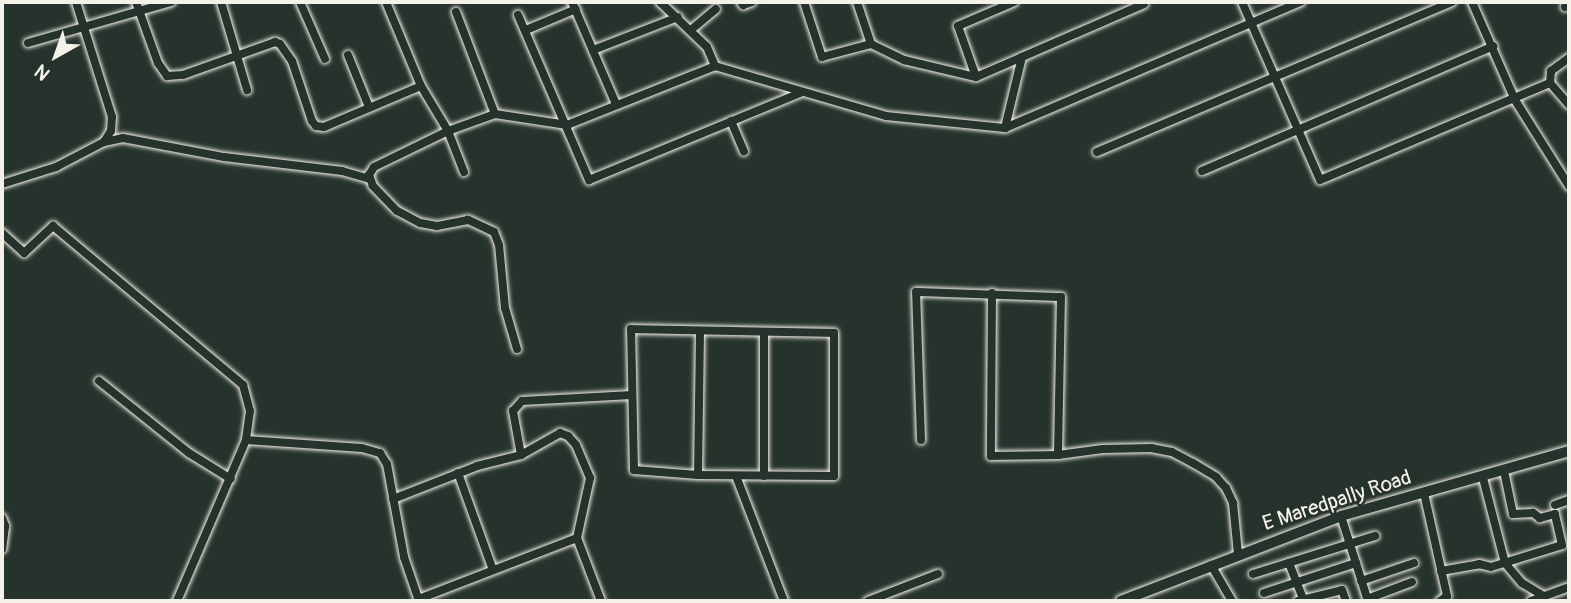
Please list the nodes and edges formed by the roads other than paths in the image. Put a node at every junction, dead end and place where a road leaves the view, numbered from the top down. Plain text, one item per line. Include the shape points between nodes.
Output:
1 (76, 2) edge
2 (136, 2) edge
3 (171, 2) edge
4 (220, 2) edge
5 (300, 2) edge
6 (386, 2) edge
7 (660, 2) edge
8 (741, 2) edge
9 (751, 2) edge
10 (804, 2) edge
11 (857, 2) edge
12 (1014, 2) edge
13 (1242, 2) edge
14 (1301, 2) edge
15 (1452, 2) edge
16 (1472, 2) edge
17 (1144, 4) dead end
18 (574, 6) edge
19 (716, 9) dead end
20 (139, 11) junction
21 (456, 12) dead end
22 (518, 15) dead end
23 (678, 17) junction
24 (1251, 23) junction
25 (85, 28) junction
26 (692, 29) junction
27 (526, 30) junction
28 (28, 43) dead end
29 (871, 44) junction
30 (1493, 47) junction
31 (593, 50) junction
32 (236, 54) junction
33 (348, 55) dead end
34 (1022, 57) junction
35 (1569, 58) edge
36 (325, 59) dead end
37 (715, 66) junction
38 (1275, 76) junction
39 (976, 77) junction
40 (1550, 83) junction
41 (421, 86) junction
42 (247, 90) dead end
43 (802, 92) junction
44 (1515, 100) junction
45 (616, 104) junction
46 (1569, 106) edge
47 (369, 107) junction
48 (495, 114) junction
49 (731, 121) junction
50 (567, 125) junction
51 (1004, 128) junction
52 (1298, 130) junction
53 (448, 131) junction
54 (104, 142) junction
55 (744, 151) dead end
56 (1097, 152) dead end
57 (1202, 170) dead end
58 (464, 172) dead end
59 (370, 179) junction
60 (2, 184) edge
61 (1569, 186) edge
62 (2, 233) edge
63 (992, 293) junction
64 (699, 332) junction
65 (764, 332) junction
66 (517, 349) dead end
67 (99, 381) dead end
68 (632, 395) junction
69 (246, 440) junction
70 (921, 440) dead end
71 (1569, 451) edge
72 (1058, 454) junction
73 (521, 455) junction
74 (1504, 471) junction
75 (458, 473) junction
76 (698, 475) junction
77 (736, 475) junction
78 (764, 476) junction
79 (1483, 478) junction
80 (231, 479) junction
81 (1424, 493) junction
82 (393, 499) junction
83 (1569, 500) edge
84 (1555, 505) dead end
85 (1341, 516) junction
86 (2, 519) edge
87 (1374, 536) dead end
88 (577, 538) junction
89 (1350, 544) junction
90 (2, 549) edge
91 (1238, 554) junction
92 (1289, 563) junction
93 (1356, 563) junction
94 (1414, 563) dead end
95 (1505, 563) junction
96 (1211, 565) junction
97 (494, 570) junction
98 (1441, 571) junction
99 (938, 574) dead end
100 (1253, 574) dead end
101 (1361, 581) junction
102 (1297, 582) junction
103 (1412, 582) dead end
104 (1569, 587) edge
105 (1264, 593) dead end
106 (1544, 597) junction
107 (419, 600) edge
108 (1368, 600) edge
109 (177, 601) edge
110 (601, 601) edge
111 (783, 601) edge
112 (868, 601) edge
113 (1121, 601) edge
114 (1232, 601) edge
115 (1302, 601) edge
116 (1346, 601) edge
117 (1440, 601) edge
118 (1531, 601) edge

1 - 25 street
2 - 20 street
3 - 20 street
4 - 32 street
5 - 36 street
6 - 41 street
7 - 23 street
8 - 9 street
10 - 29 street via 822,57
11 - 29 street
12 - 39 street via 958,26
13 - 24 street
14 - 24 street
15 - 38 street
16 - 30 street
17 - 34 street
18 - 27 street
18 - 31 street
19 - 26 street
20 - 25 street
20 - 32 street via 167,76 183,75
21 - 48 street
22 - 27 street
23 - 26 street
23 - 31 street
24 - 38 street
24 - 51 street
25 - 28 street
25 - 54 street via 112,117
26 - 37 street via 708,47
27 - 50 street
29 - 39 street via 904,60
30 - 44 street
30 - 52 street
31 - 45 street
32 - 42 street
32 - 47 street via 281,44 316,126 324,127
33 - 47 street
34 - 39 street
34 - 51 street
35 - 40 street via 1551,71
37 - 43 street
37 - 45 street
38 - 52 street
38 - 56 street
40 - 44 street
40 - 46 street
41 - 47 street
41 - 53 street
43 - 49 street
43 - 51 street via 886,116
44 - 52 street via 1320,180
44 - 61 street
45 - 50 street
48 - 50 street
48 - 53 street
49 - 50 street via 589,180
49 - 55 street
52 - 57 street
53 - 58 street
53 - 59 street via 374,167
54 - 59 street via 124,138
54 - 60 street via 56,167
59 - 66 street via 386,202 420,223 437,226 468,219 494,232 505,308
62 - 69 street via 24,253 53,226 243,385 250,411
63 - 70 street via 916,292
63 - 72 street via 1061,297
63 - 72 street via 991,456
64 - 65 street
64 - 68 street via 631,329
64 - 76 street
65 - 78 street
65 - 78 street via 834,333 834,476
67 - 80 street via 189,453
68 - 73 street via 522,401 513,411
68 - 76 street via 634,471
69 - 80 street
69 - 82 street via 372,450 384,457
71 - 74 main road, E Maredpally Road
72 - 91 street via 1150,448 1193,463 1226,488 1233,503
73 - 75 street
73 - 88 street via 560,433 576,445 590,478
74 - 79 main road, E Maredpally Road
74 - 95 street via 1513,514 1533,513 1540,518 1555,514 1562,545
75 - 82 street
75 - 97 street
76 - 77 street
77 - 78 street
77 - 111 street
79 - 81 main road, E Maredpally Road
79 - 95 street
80 - 109 street
81 - 85 main road, E Maredpally Road
81 - 98 street
82 - 107 street via 404,557
83 - 84 street
85 - 89 street
85 - 91 main road, E Maredpally Road
86 - 90 street
87 - 89 street
88 - 97 street
88 - 110 street
89 - 92 street
89 - 93 street
91 - 96 main road, E Maredpally Road
92 - 100 street
92 - 102 street
93 - 101 street
93 - 102 street
94 - 101 street
95 - 98 street
95 - 106 street via 1522,583
96 - 113 main road, E Maredpally Road
96 - 114 street
97 - 107 street
98 - 117 street via 1447,596
99 - 112 street
101 - 108 street
102 - 105 street
102 - 115 street
103 - 108 street
104 - 106 street
106 - 118 street
115 - 116 street via 1342,590

